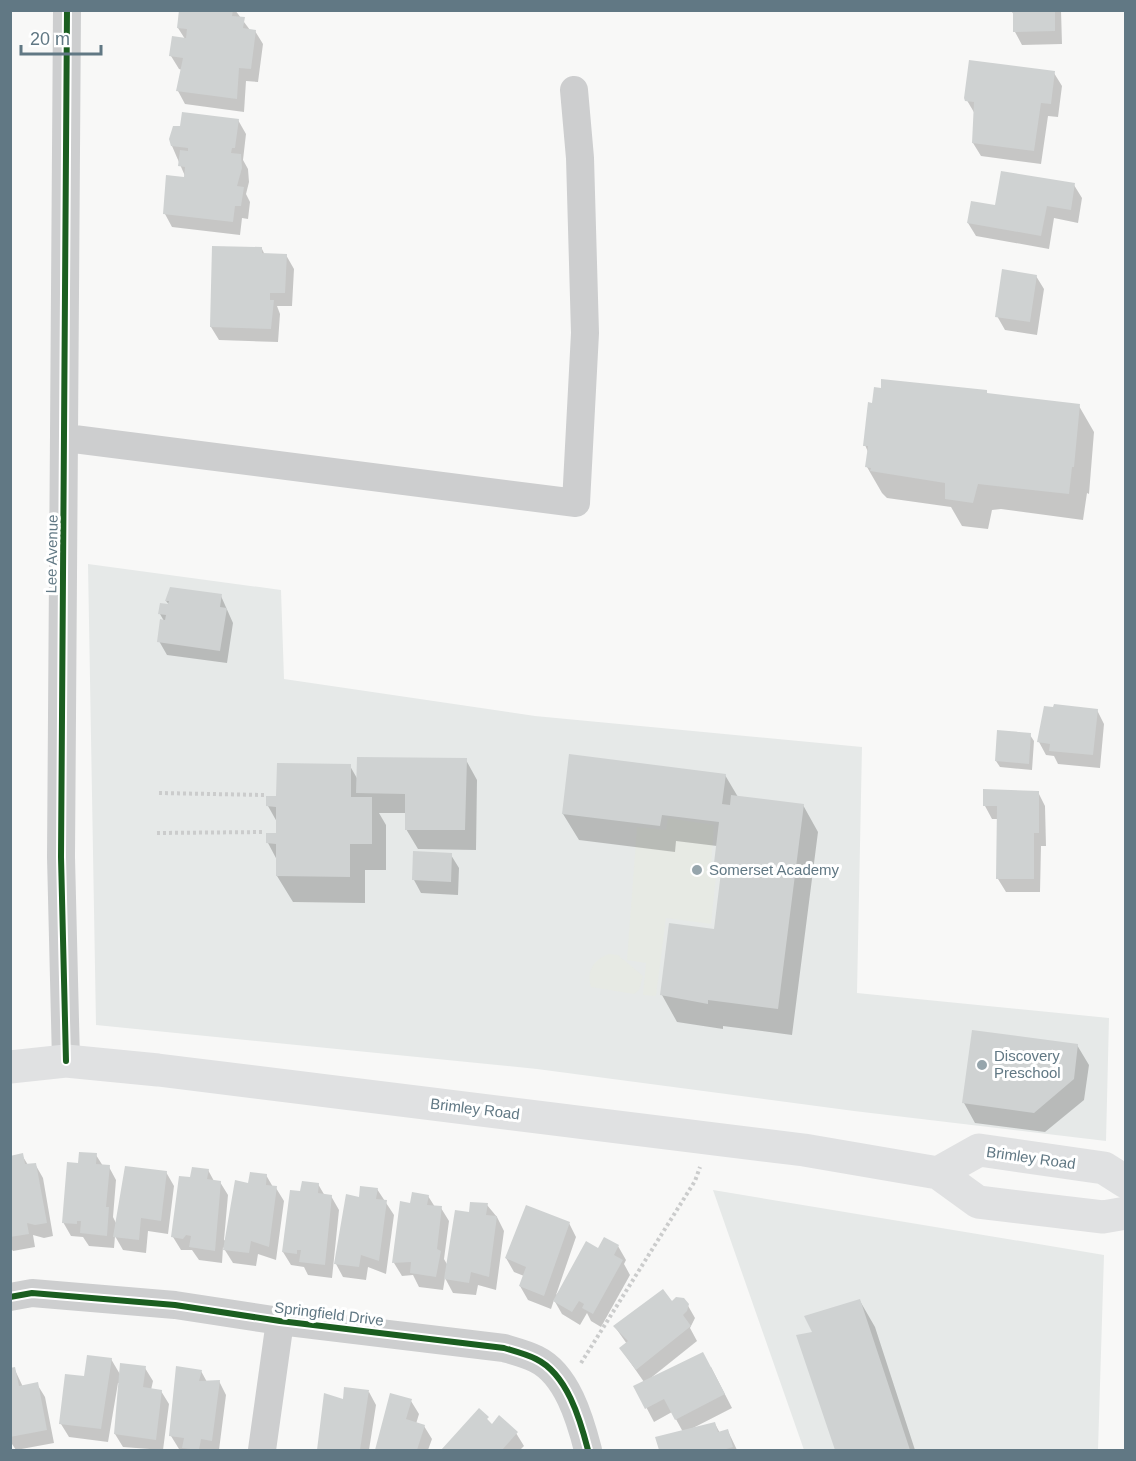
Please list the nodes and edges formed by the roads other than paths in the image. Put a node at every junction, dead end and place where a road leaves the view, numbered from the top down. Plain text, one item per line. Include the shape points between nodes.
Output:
1 (67, 10) edge
2 (574, 90) dead end
3 (66, 438) junction
4 (66, 1061) junction
5 (10, 1067) edge
6 (938, 1173) junction
7 (1125, 1182) edge
8 (1125, 1213) edge
9 (10, 1297) edge
10 (280, 1321) junction
11 (262, 1450) edge
12 (588, 1450) edge

1 - 3 street, Lee Avenue
2 - 3 street via 585,333 576,503
3 - 4 street, Lee Avenue via 61,857
4 - 5 main road, Brimley Road
4 - 6 main road, Brimley Road via 712,1138
6 - 7 main road, Brimley Road via 979,1150 1104,1168
6 - 8 main road, Brimley Road via 978,1202 1103,1217
9 - 10 street, Springfield Drive via 61,1294 175,1305
10 - 11 street
10 - 12 street, Springfield Drive via 504,1348 538,1360 566,1387

